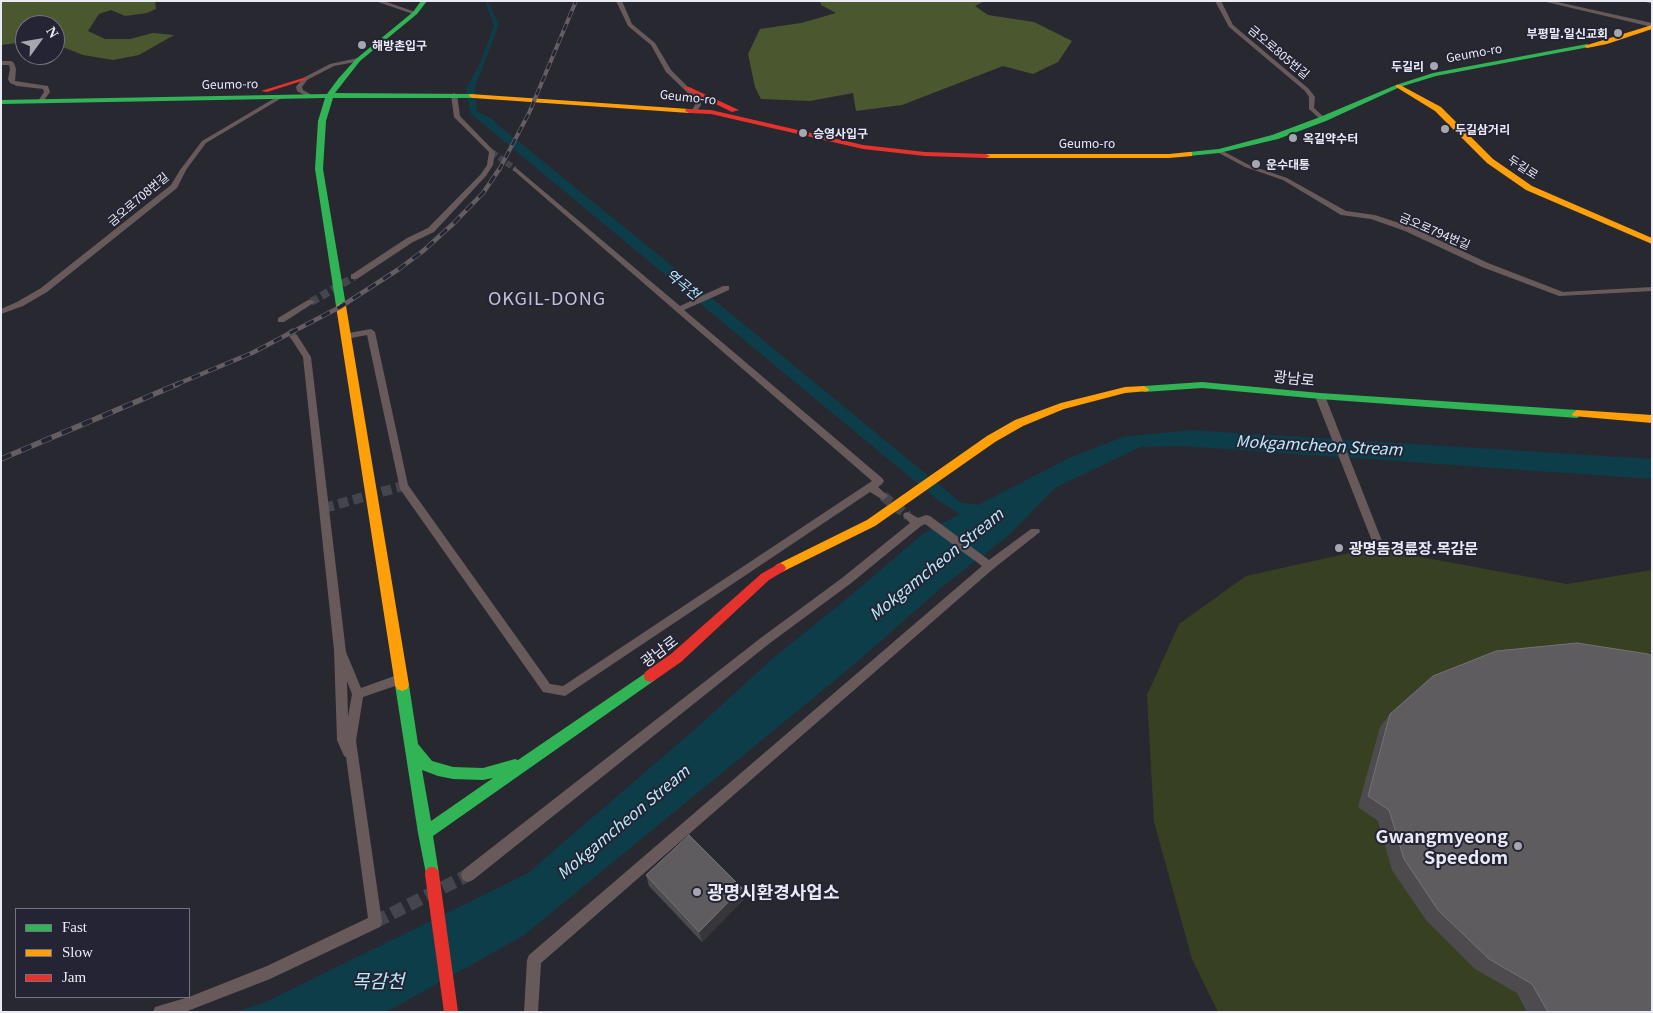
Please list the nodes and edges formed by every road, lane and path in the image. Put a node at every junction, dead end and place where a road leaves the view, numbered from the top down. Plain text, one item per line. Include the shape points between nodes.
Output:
1 (378, 1) edge
2 (424, 1) edge
3 (619, 1) edge
4 (1218, 1) edge
5 (1545, 1) edge
6 (415, 13) junction
7 (1652, 26) edge
8 (358, 60) junction
9 (1, 63) edge
10 (1435, 74) junction
11 (304, 79) junction
12 (1398, 86) junction
13 (687, 88) junction
14 (330, 95) junction
15 (456, 95) junction
16 (282, 96) junction
17 (310, 96) junction
18 (236, 97) junction
19 (1368, 99) junction
20 (41, 101) junction
21 (1, 102) edge
22 (657, 107) junction
23 (1438, 109) junction
24 (695, 110) junction
25 (1323, 119) junction
26 (1455, 124) junction
27 (778, 128) junction
28 (1219, 151) junction
29 (514, 169) tunnel mouth
30 (1652, 241) edge
31 (354, 276) tunnel mouth
32 (726, 288) dead end
33 (1652, 289) edge
34 (312, 302) tunnel mouth
35 (679, 309) junction
36 (1, 312) edge
37 (281, 320) dead end
38 (346, 336) junction
39 (294, 337) tunnel mouth
40 (1320, 396) junction
41 (1652, 419) edge
42 (871, 487) junction
43 (882, 496) tunnel mouth
44 (1035, 532) dead end
45 (1377, 541) dead end
46 (989, 566) junction
47 (340, 650) junction
48 (400, 679) junction
49 (358, 694) junction
50 (410, 744) junction
51 (526, 762) junction
52 (353, 765) junction
53 (425, 833) junction
54 (468, 875) tunnel mouth
55 (160, 1012) edge
56 (451, 1012) edge
57 (531, 1012) edge

1 - 6 street
2 - 6 main road
3 - 13 street via 630,26 653,44 668,71
4 - 25 street, 금오로805번길 via 1231,26 1308,90 1312,97 1311,108
5 - 7 street via 1634,19
6 - 8 main road
7 - 10 main road, Geumo-ro via 1605,43
8 - 11 street via 332,65
8 - 14 main road
9 - 20 street via 11,63 12,82 46,87 47,92
10 - 12 main road, Geumo-ro
10 - 26 main road via 1426,88
11 - 17 street via 300,91
11 - 18 main road
12 - 19 main road, Geumo-ro
12 - 23 main road, 두길로
13 - 22 main road via 690,95 685,101
13 - 24 street via 698,100
13 - 27 main road
14 - 15 main road, Geumo-ro
14 - 17 main road, Geumo-ro
14 - 38 main road via 322,121 319,169
15 - 22 main road, Geumo-ro
15 - 31 street via 457,118 492,152 490,165 431,230
16 - 17 main road, Geumo-ro
16 - 18 main road, Geumo-ro
16 - 36 street, 금오로708번길 via 204,142 178,180 160,198 44,290
18 - 20 main road, Geumo-ro
19 - 23 main road via 1403,97
19 - 25 main road, Geumo-ro
20 - 21 main road, Geumo-ro
22 - 24 main road, Geumo-ro
23 - 26 main road, 두길로
24 - 27 main road, Geumo-ro
25 - 28 main road, Geumo-ro via 1275,138
26 - 30 main road, 두길로 via 1490,162 1529,188
27 - 28 main road, Geumo-ro via 863,147 958,156 1132,157
28 - 33 street, 금오로794번길 via 1247,166 1285,179 1344,213 1372,217 1408,229 1485,265 1562,294
29 - 35 street
32 - 35 street
34 - 37 street
35 - 42 street via 879,481
38 - 42 street via 370,332 403,486 547,688 564,691
38 - 48 main road
39 - 47 street via 307,357
40 - 41 main road, 광남로
40 - 45 street
40 - 51 main road, 광남로 via 1202,384 1145,387 1076,401 1034,416 1006,430 872,523 765,577 676,658
42 - 43 street
44 - 46 street
46 - 54 street via 917,519 846,581 766,640
46 - 57 street via 534,960
47 - 49 street
47 - 52 street via 343,740
48 - 49 street
48 - 50 main road
49 - 52 street via 350,741
50 - 51 main road via 427,765 453,773 483,774
50 - 53 main road
51 - 53 main road, 광남로
52 - 55 street via 375,922 270,972
53 - 56 main road, bridge

